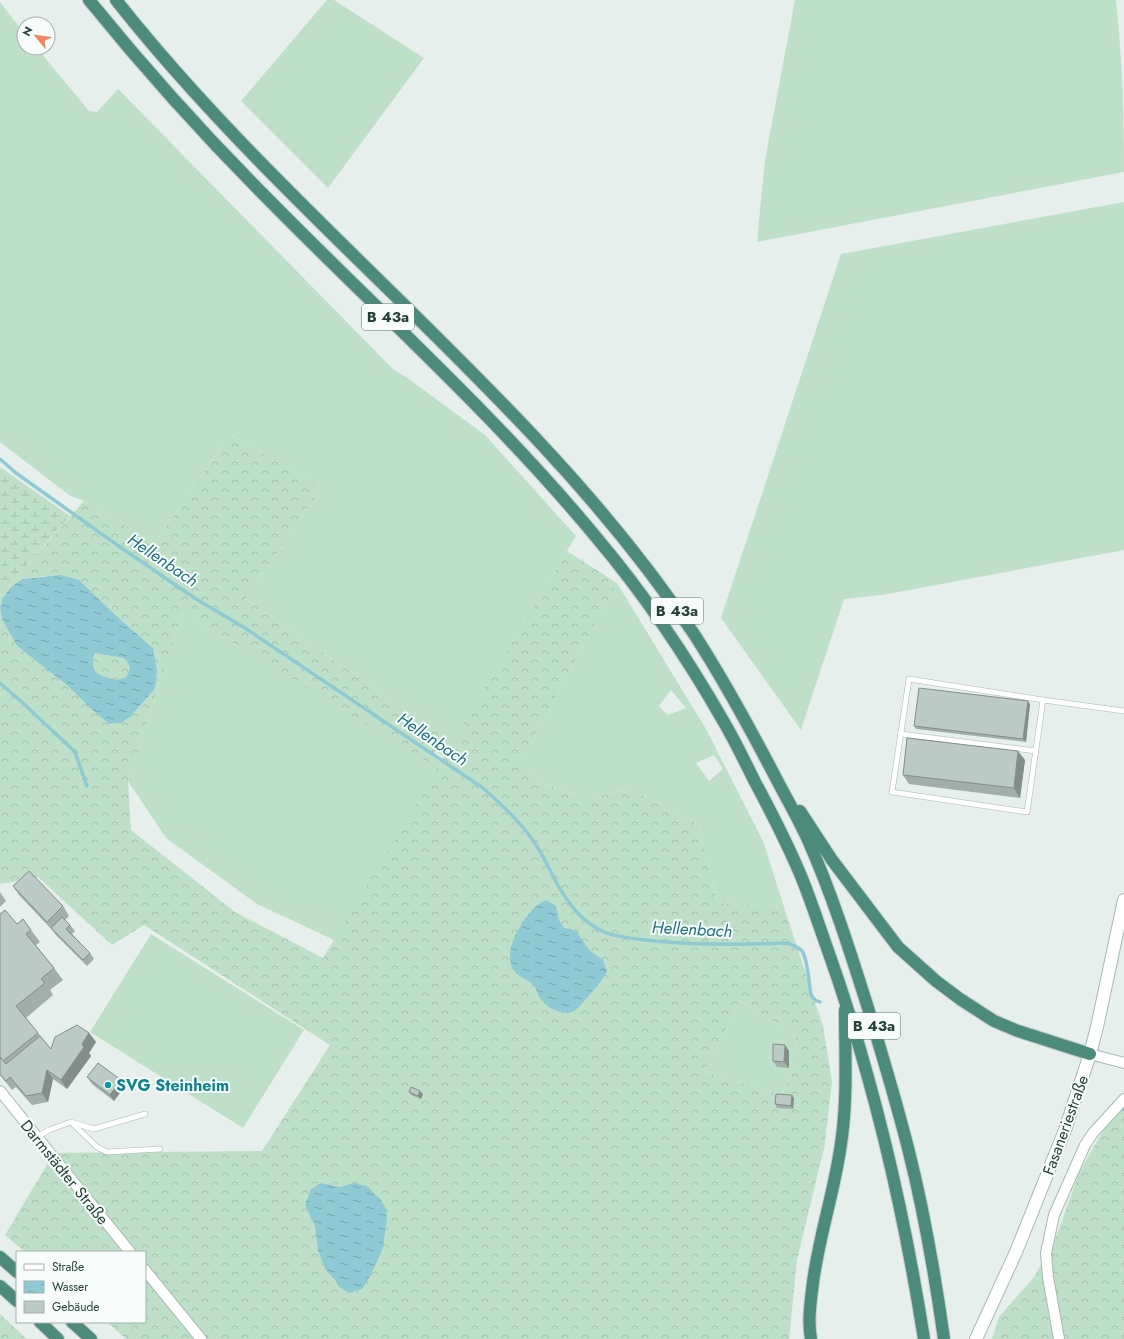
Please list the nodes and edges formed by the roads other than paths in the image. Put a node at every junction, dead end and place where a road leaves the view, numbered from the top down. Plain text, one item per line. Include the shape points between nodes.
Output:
1 (89, 0) edge
2 (116, 0) edge
3 (1044, 700) junction
4 (1124, 711) edge
5 (900, 734) junction
6 (759, 746) junction
7 (1036, 751) junction
8 (1124, 900) edge
9 (844, 996) junction
10 (1090, 1054) junction
11 (1124, 1063) edge
12 (0, 1091) edge
13 (1124, 1099) edge
14 (145, 1114) dead end
15 (72, 1122) junction
16 (37, 1137) junction
17 (160, 1149) dead end
18 (129, 1251) edge
19 (0, 1257) edge
20 (16, 1271) edge
21 (146, 1271) edge
22 (0, 1286) edge
23 (16, 1300) edge
24 (41, 1323) edge
25 (73, 1323) edge
26 (924, 1338) edge
27 (58, 1339) edge
28 (90, 1339) edge
29 (201, 1339) edge
30 (811, 1339) edge
31 (944, 1339) edge
32 (976, 1339) edge
33 (1059, 1339) edge

1 - 9 highway, B 43a via 163,88 266,198 528,458 631,582 676,645 719,714 771,812 800,872
2 - 6 highway, B 43a via 186,83 240,140 330,234 502,402 605,515 694,634
3 - 4 lane
3 - 5 lane via 909,679
3 - 7 lane
5 - 7 lane
5 - 7 lane via 892,792 1027,812
6 - 10 highway via 832,860 898,947 936,981 994,1021 1025,1034
6 - 31 highway, B 43a via 807,839 849,945 886,1065 908,1150 927,1238
8 - 10 street, Fasaneriestraße
9 - 26 highway, B 43a via 876,1102 909,1252
9 - 30 highway via 844,1123 813,1275 809,1319
10 - 11 street
10 - 32 street, Fasaneriestraße via 1040,1195
12 - 16 street, Darmstädter Straße
13 - 33 street via 1093,1132 1085,1145 1052,1221 1046,1259
14 - 15 lane via 94,1129
15 - 16 lane
15 - 17 lane via 97,1147 107,1152
16 - 18 street, Darmstädter Straße
19 - 20 highway
21 - 29 street
22 - 23 highway
24 - 27 highway
25 - 28 highway

